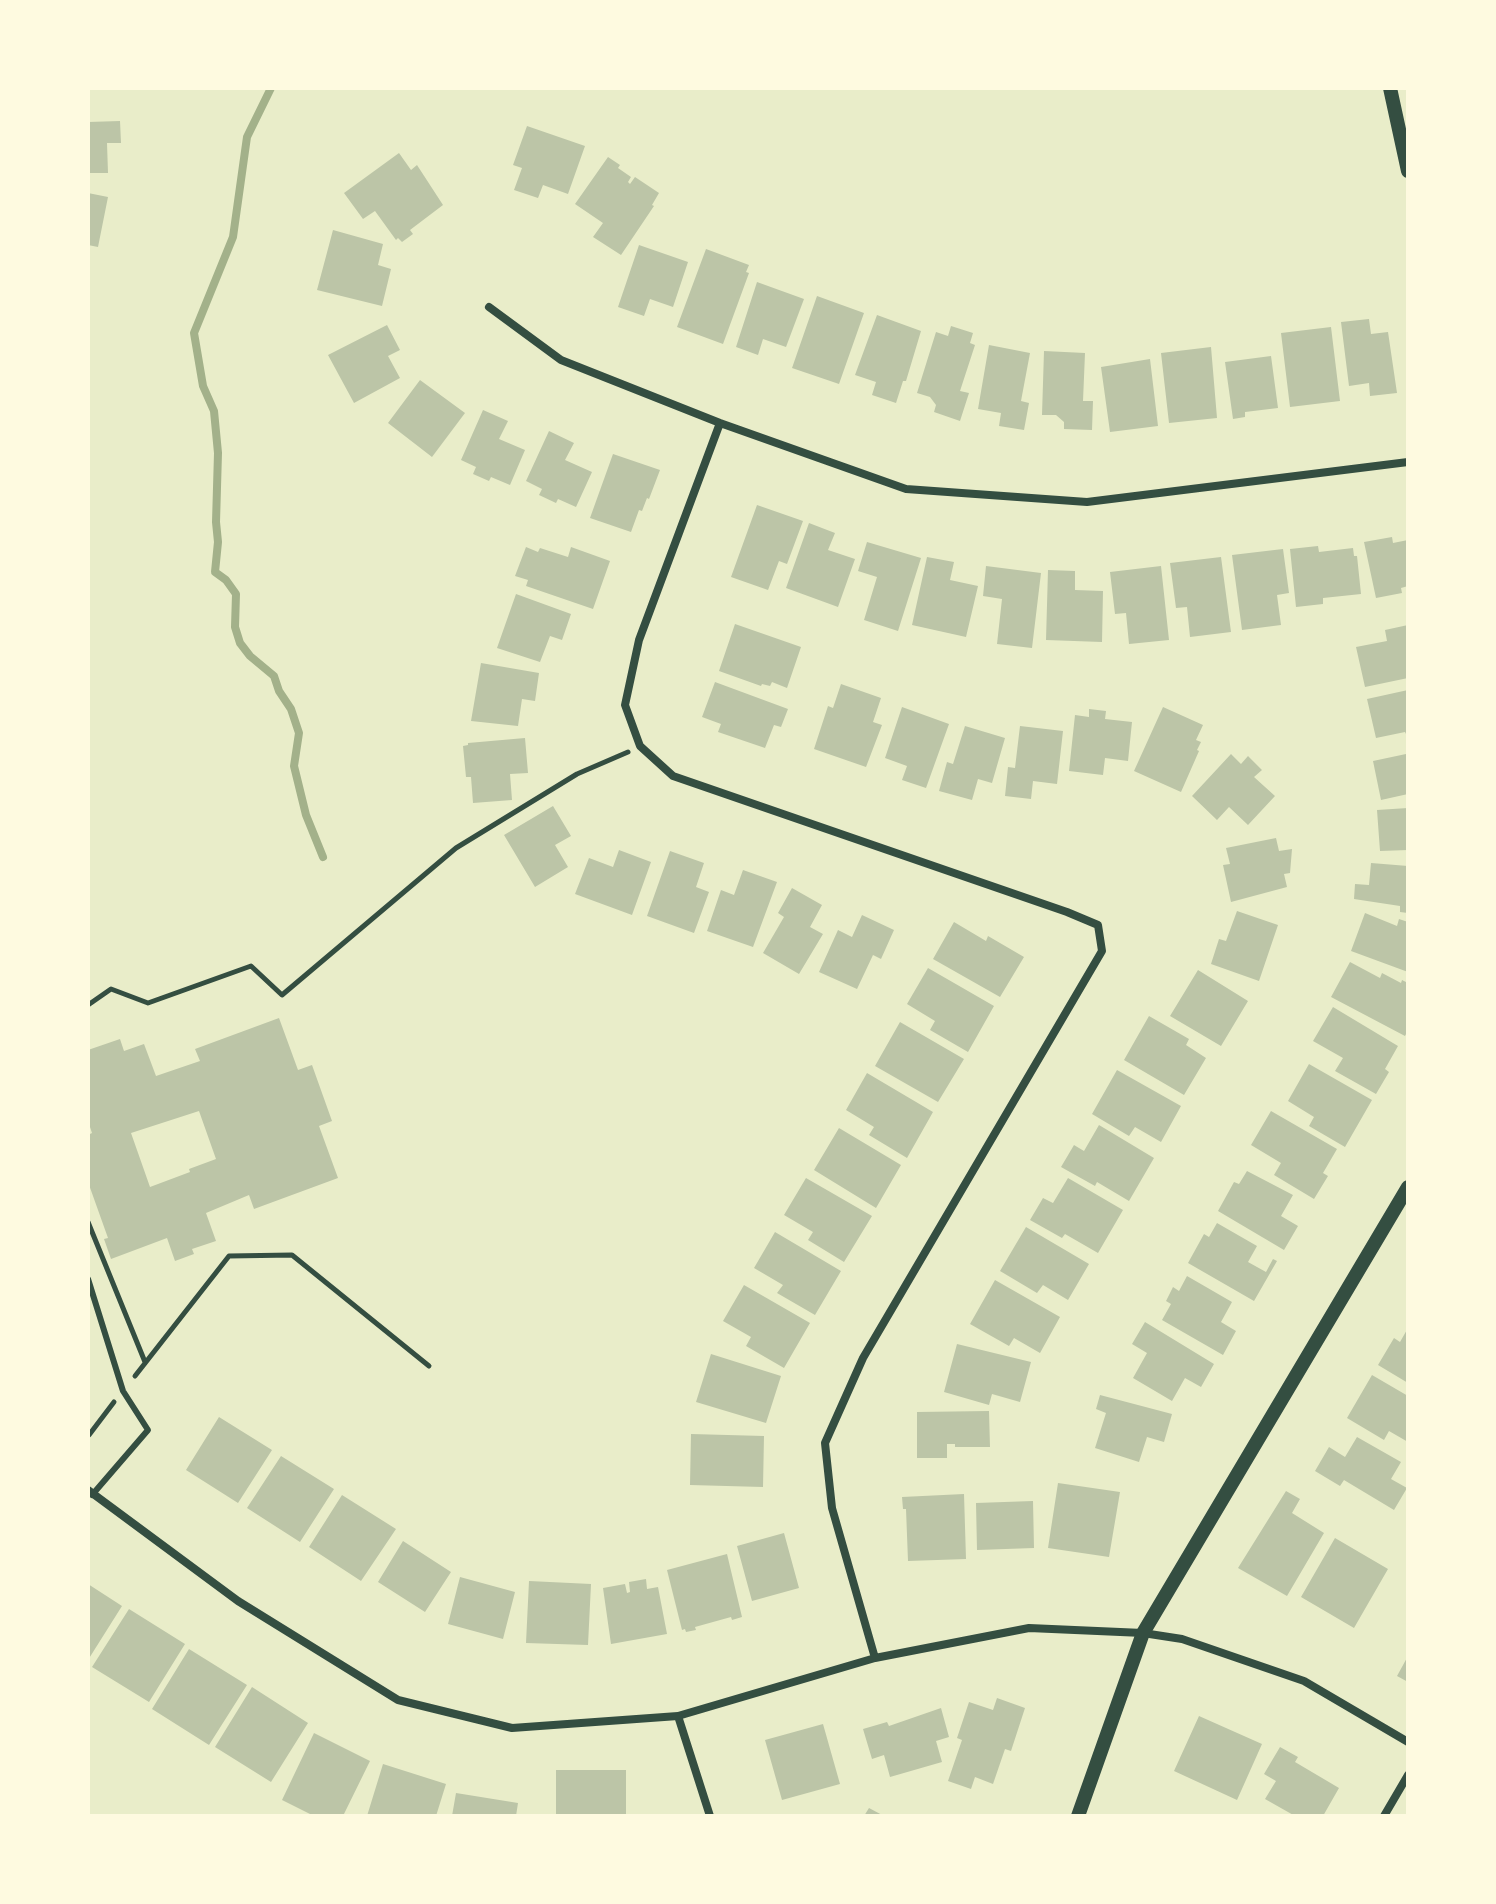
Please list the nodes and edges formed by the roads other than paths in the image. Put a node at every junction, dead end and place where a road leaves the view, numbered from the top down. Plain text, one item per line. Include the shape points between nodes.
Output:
1 (1390, 88) edge
2 (1408, 171) edge
3 (489, 307) dead end
4 (720, 423) junction
5 (1408, 462) edge
6 (1408, 1187) edge
7 (88, 1279) edge
8 (90, 1492) edge
9 (1143, 1633) junction
10 (875, 1658) junction
11 (678, 1716) junction
12 (1408, 1742) edge
13 (1408, 1775) edge
14 (710, 1816) edge
15 (1078, 1816) edge
16 (1384, 1816) edge

1 - 2 street
3 - 4 street via 561,360
4 - 5 street via 906,489 1087,502
4 - 10 street via 639,640 625,705 640,746 673,776 1098,925 1102,951 863,1358 825,1443 832,1508
6 - 9 street
7 - 8 lane via 123,1391 148,1430
8 - 11 street via 238,1601 398,1700 512,1728
9 - 10 street via 1029,1628
9 - 12 street via 1182,1639 1304,1681
9 - 15 street
10 - 11 street
11 - 14 street
13 - 16 street

